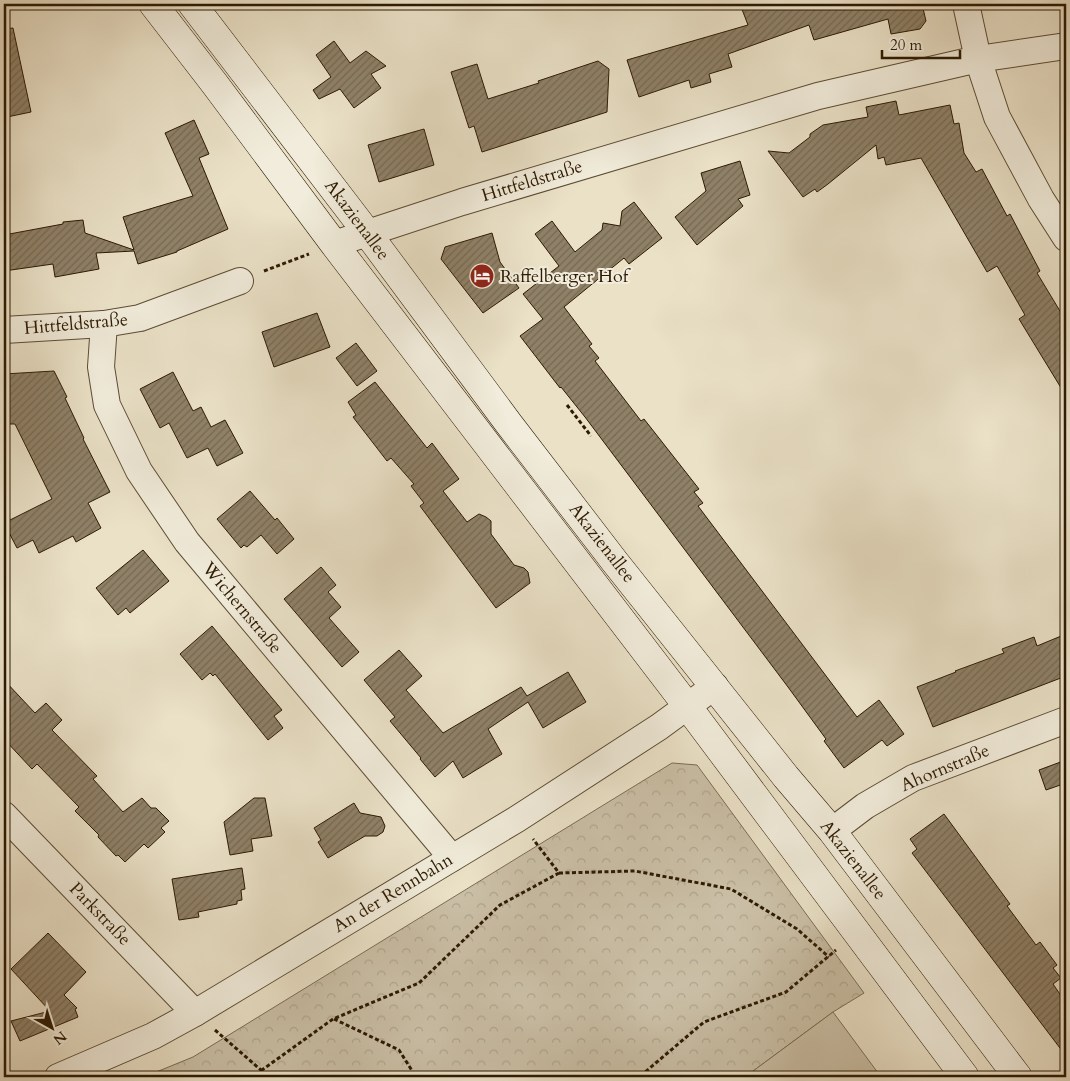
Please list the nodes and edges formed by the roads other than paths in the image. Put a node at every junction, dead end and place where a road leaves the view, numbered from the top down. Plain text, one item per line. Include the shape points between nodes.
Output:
1 (153, 4) edge
2 (192, 4) edge
3 (966, 4) edge
4 (1066, 46) edge
5 (978, 58) junction
6 (368, 234) junction
7 (1066, 238) edge
8 (334, 244) junction
9 (240, 281) road end
10 (104, 324) junction
11 (4, 330) edge
12 (715, 686) junction
13 (688, 707) junction
14 (1066, 720) edge
15 (4, 815) edge
16 (832, 831) junction
17 (452, 858) junction
18 (195, 1013) junction
19 (58, 1077) edge
20 (965, 1077) edge
21 (1018, 1077) edge

1 - 8 main road, Akazienallee
2 - 6 main road, Akazienallee
3 - 5 street
4 - 5 street, Hittfeldstraße
5 - 6 street, Hittfeldstraße via 818,96 468,200
5 - 7 street via 997,116 1041,199
6 - 8 street, Hittfeldstraße
6 - 12 main road, Akazienallee via 509,424
8 - 13 main road, Akazienallee
9 - 10 street, Hittfeldstraße via 140,318
10 - 11 street, Hittfeldstraße
10 - 17 street, Wichernstraße via 101,367 107,405 140,471 187,542
12 - 13 street, An der Rennbahn
12 - 16 main road, Akazienallee
13 - 17 street, An der Rennbahn
13 - 20 main road, Akazienallee
14 - 16 street, Ahornstraße via 913,778 864,806
15 - 18 street, Parkstraße
16 - 21 main road, Akazienallee
17 - 18 street, An der Rennbahn
18 - 19 street, An der Rennbahn via 153,1036

